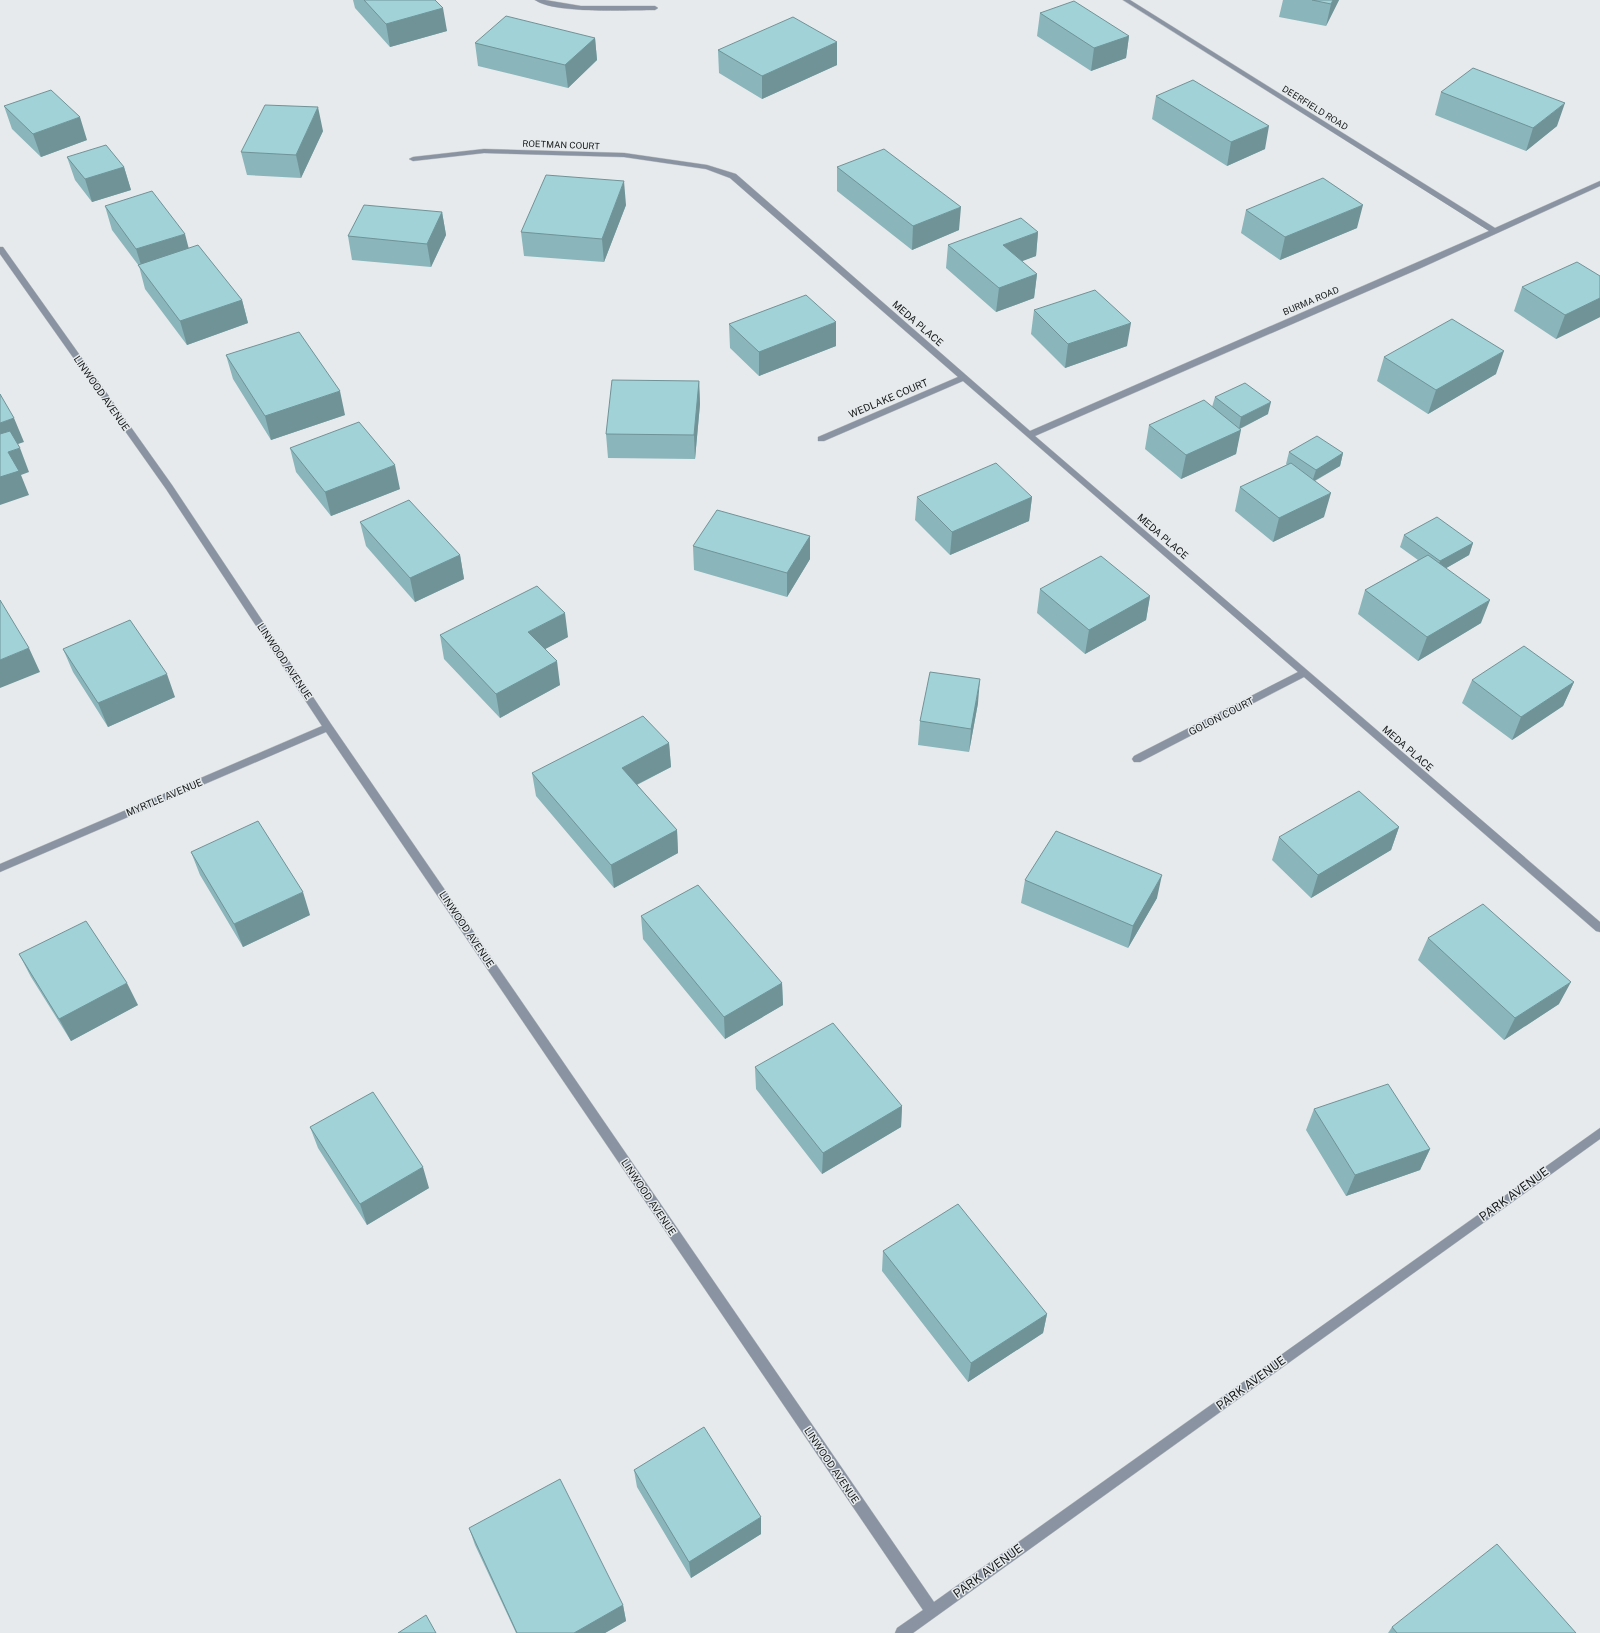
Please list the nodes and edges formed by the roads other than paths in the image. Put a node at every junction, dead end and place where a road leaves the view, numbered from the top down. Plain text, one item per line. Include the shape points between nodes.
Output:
1 (538, 0) edge
2 (1126, 0) edge
3 (655, 8) dead end
4 (413, 159) dead end
5 (708, 167) joint
6 (1600, 183) edge
7 (1495, 231) junction
8 (0, 249) edge
9 (963, 378) junction
10 (1029, 435) junction
11 (820, 440) dead end
12 (1304, 673) junction
13 (328, 727) junction
14 (1137, 759) dead end
15 (0, 868) edge
16 (1600, 928) edge
17 (1600, 1133) edge
18 (932, 1611) junction
19 (902, 1633) edge

1 - 3 street via 590,9
2 - 7 street, DEERFIELD ROAD
4 - 5 street, ROETMAN COURT via 484,151 624,156
5 - 9 street, MEDA PLACE via 733,176
6 - 7 street, BURMA ROAD
7 - 10 street, BURMA ROAD
8 - 13 street, LINWOOD AVENUE via 169,487
9 - 10 street, MEDA PLACE
9 - 11 street, WEDLAKE COURT
10 - 12 street, MEDA PLACE
12 - 14 street, GOLON COURT
12 - 16 street, MEDA PLACE
13 - 15 street, MYRTLE AVENUE
13 - 18 street, LINWOOD AVENUE
17 - 18 street, PARK AVENUE
18 - 19 street, PARK AVENUE

